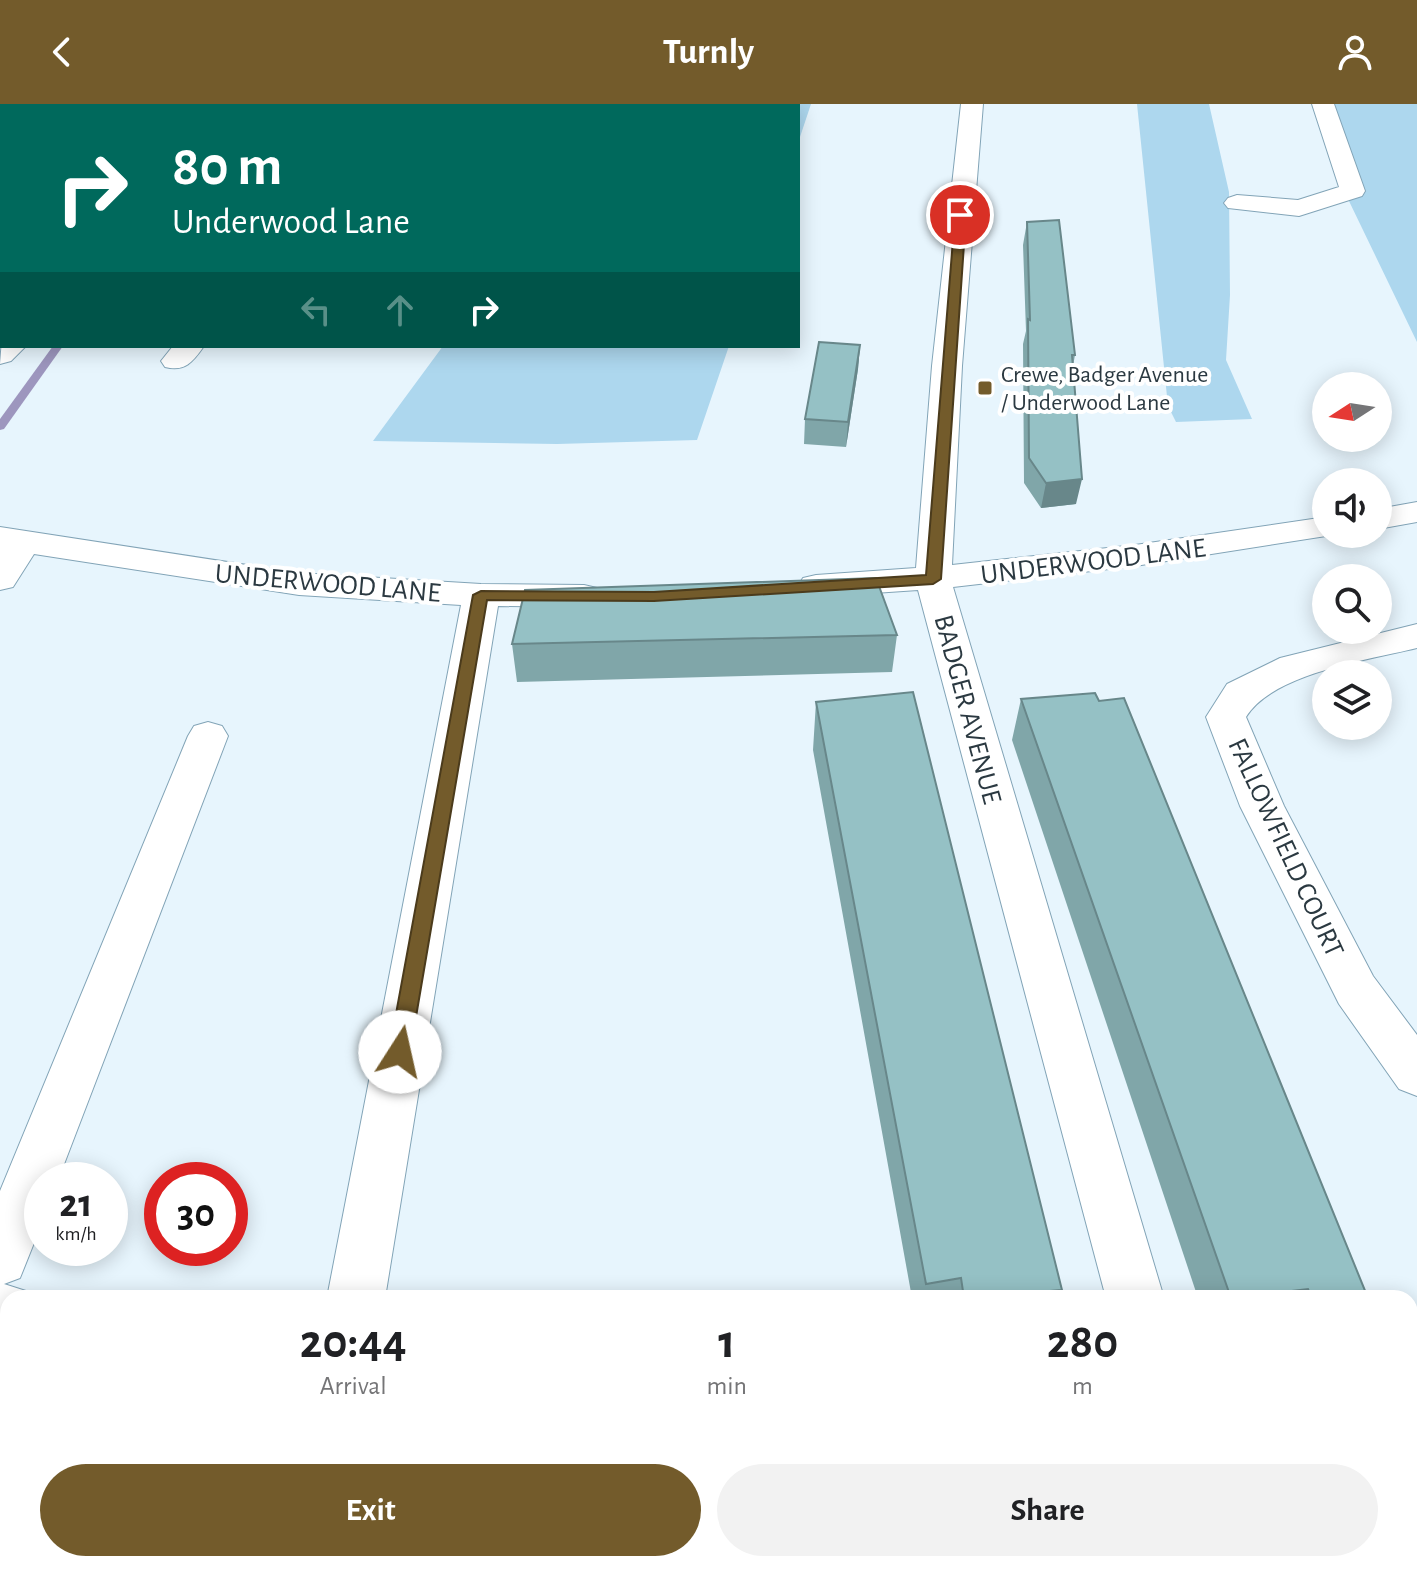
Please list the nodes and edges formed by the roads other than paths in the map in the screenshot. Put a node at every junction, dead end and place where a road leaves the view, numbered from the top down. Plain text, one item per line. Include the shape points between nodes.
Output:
1 (972, 104) edge
2 (1323, 104) edge
3 (1237, 203) dead end
4 (1417, 512) edge
5 (1392, 516) edge
6 (1312, 529) edge
7 (12, 540) edge
8 (0, 579) edge
9 (933, 579) junction
10 (778, 589) edge
11 (481, 595) junction
12 (622, 596) edge
13 (1417, 636) edge
14 (208, 736) dead end
15 (1417, 1074) edge
16 (0, 1259) edge
17 (357, 1290) edge
18 (1133, 1290) edge

1 - 9 street, BADGER AVENUE
2 - 3 street via 1353,191 1299,208
4 - 5 street
6 - 9 street, UNDERWOOD LANE
7 - 8 street
7 - 11 street, UNDERWOOD LANE via 270,580
9 - 10 street, UNDERWOOD LANE
9 - 18 street, BADGER AVENUE
11 - 12 street, UNDERWOOD LANE
11 - 17 street
13 - 15 street, FALLOWFIELD COURT via 1294,667 1241,693 1226,717 1262,806 1356,990
14 - 16 street

